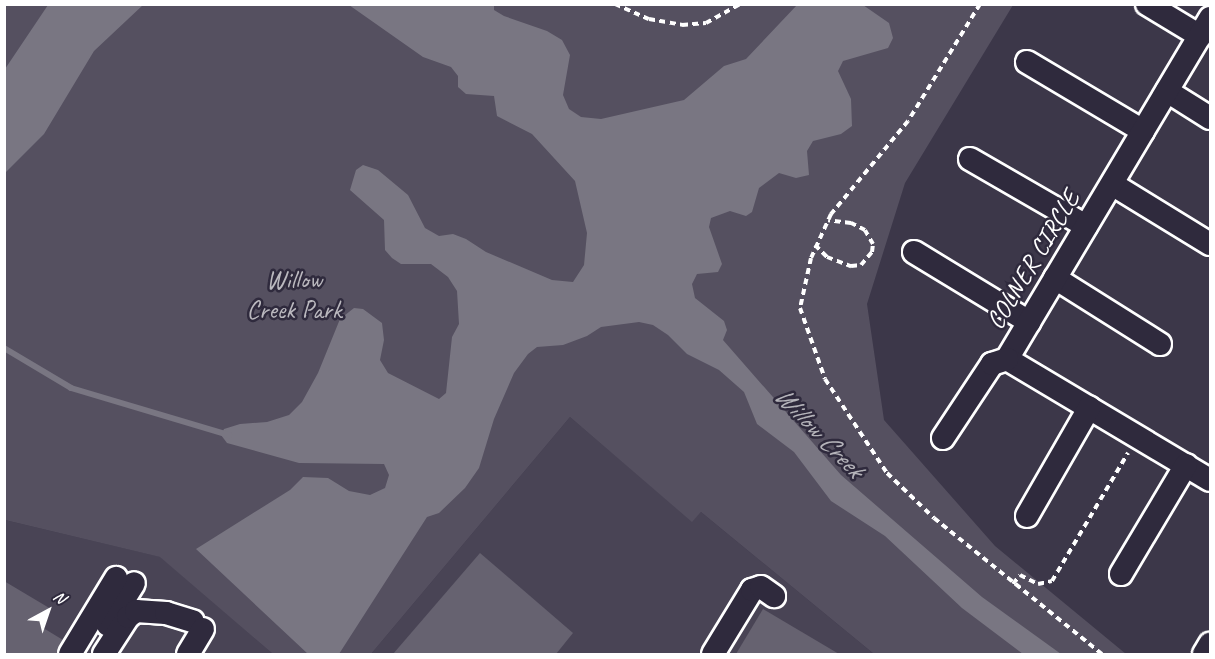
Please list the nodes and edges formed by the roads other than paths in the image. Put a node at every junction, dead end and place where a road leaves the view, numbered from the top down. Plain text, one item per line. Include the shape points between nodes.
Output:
1 (1147, 4) edge
2 (1205, 27) edge
3 (1027, 62) dead end
4 (1167, 91) junction
5 (1210, 117) edge
6 (1143, 131) junction
7 (970, 159) dead end
8 (1112, 184) junction
9 (1086, 226) junction
10 (1210, 244) edge
11 (914, 252) dead end
12 (1055, 278) junction
13 (1029, 322) junction
14 (1160, 344) dead end
15 (1007, 359) junction
16 (1089, 408) junction
17 (943, 438) dead end
18 (1186, 465) junction
19 (1210, 480) edge
20 (1027, 516) dead end
21 (1121, 574) dead end
22 (125, 581) junction
23 (774, 596) dead end
24 (1210, 644) edge
25 (70, 654) edge
26 (78, 654) edge
27 (90, 654) edge
28 (105, 654) edge
29 (188, 654) edge
30 (713, 654) edge
31 (1204, 654) edge

1 - 2 street
2 - 4 street, COLNER CIRCLE
3 - 6 street
4 - 5 street
4 - 6 street, COLNER CIRCLE
6 - 8 street, COLNER CIRCLE
7 - 9 street
8 - 9 street, COLNER CIRCLE
8 - 10 street
9 - 12 street, COLNER CIRCLE
11 - 13 street
12 - 13 street, COLNER CIRCLE
12 - 14 street
13 - 15 street, COLNER CIRCLE
15 - 16 street, COLNER CIRCLE
15 - 17 street via 992,364
16 - 18 street, COLNER CIRCLE
16 - 20 street
18 - 19 street, COLNER CIRCLE
18 - 21 street
22 - 25 street
22 - 26 street
22 - 27 street
23 - 30 street via 761,586 752,590
24 - 31 street
28 - 29 street via 136,611 166,613 198,625

